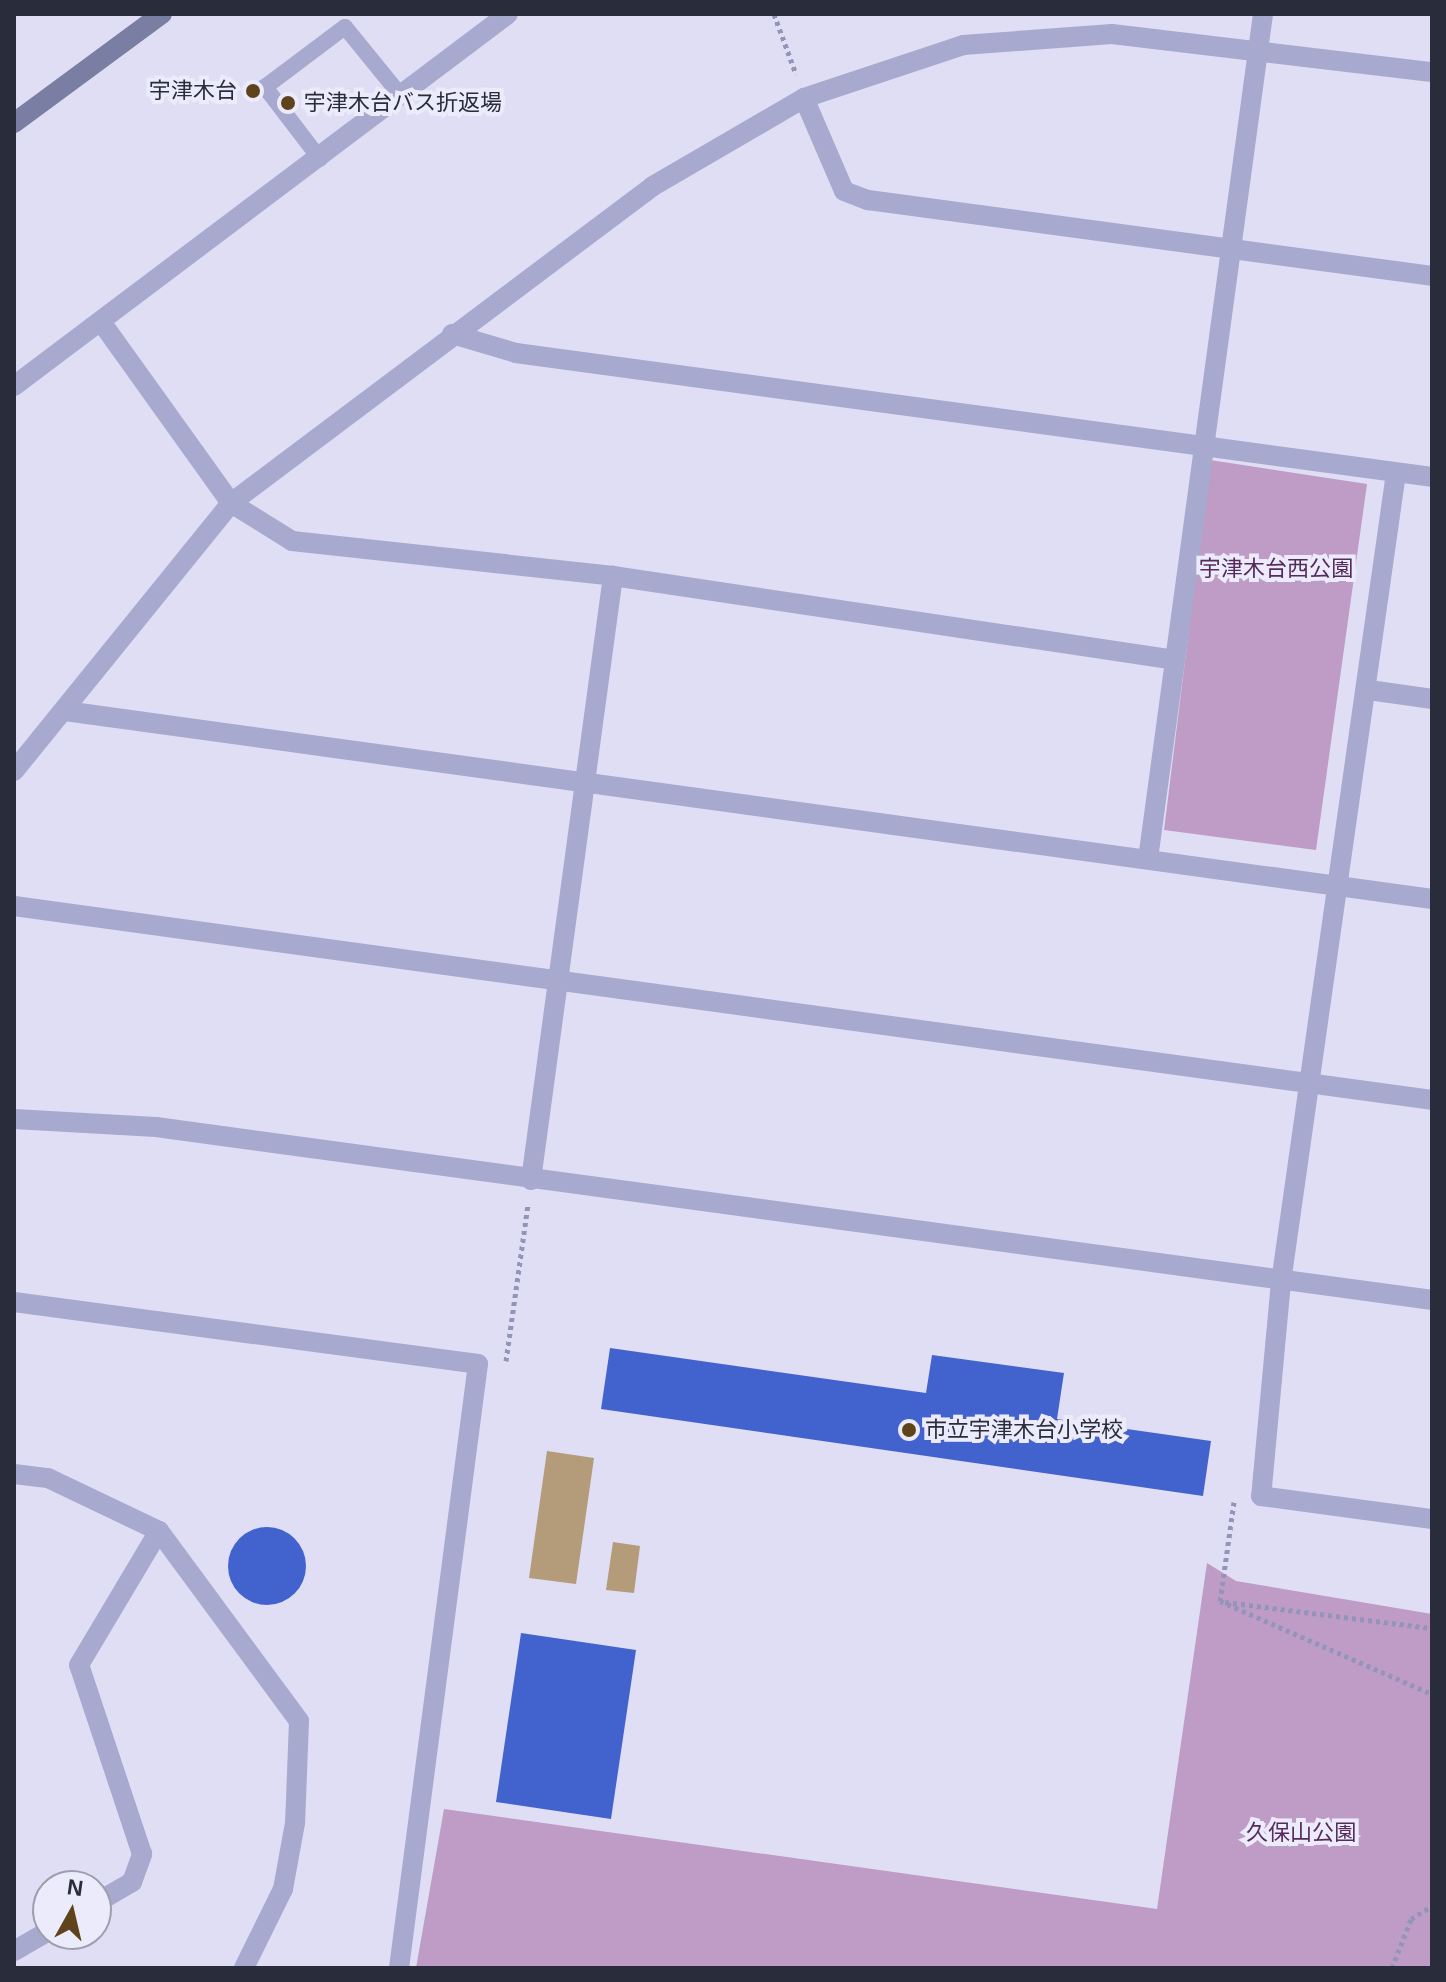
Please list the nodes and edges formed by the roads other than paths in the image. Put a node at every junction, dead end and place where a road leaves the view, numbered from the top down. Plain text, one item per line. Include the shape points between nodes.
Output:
1 (162, 14) edge
2 (508, 14) edge
3 (1263, 14) edge
4 (1258, 48) junction
5 (1432, 72) edge
6 (401, 96) junction
7 (804, 98) junction
8 (14, 123) edge
9 (320, 159) junction
10 (1229, 247) junction
11 (1432, 276) edge
12 (102, 323) junction
13 (452, 334) junction
14 (14, 386) edge
15 (1204, 447) junction
16 (1396, 473) junction
17 (1432, 477) edge
18 (231, 503) junction
19 (613, 576) junction
20 (1175, 660) junction
21 (1369, 690) junction
22 (1432, 699) edge
23 (65, 711) junction
24 (14, 771) edge
25 (586, 782) junction
26 (1148, 859) junction
27 (1342, 887) junction
28 (1432, 899) edge
29 (14, 906) edge
30 (559, 982) junction
31 (1314, 1084) junction
32 (1432, 1100) edge
33 (14, 1119) edge
34 (531, 1180) junction
35 (1281, 1282) junction
36 (1432, 1300) edge
37 (14, 1302) edge
38 (14, 1474) edge
39 (1432, 1519) edge
40 (159, 1531) junction
41 (112, 1894) edge
42 (32, 1940) edge
43 (14, 1951) edge
44 (244, 1968) edge
45 (399, 1968) edge

1 - 8 main road
2 - 6 street
3 - 4 street
4 - 5 street
4 - 7 street via 1112,34 963,45
4 - 10 street
6 - 9 street
6 - 9 lane via 345,27 265,87
7 - 10 street via 829,164 844,191 856,196
7 - 13 street via 689,161
9 - 12 street
10 - 11 street
10 - 15 street
12 - 14 street
12 - 18 street
13 - 15 street via 516,353
13 - 18 street
15 - 16 street
15 - 20 street
16 - 17 street
16 - 21 street
18 - 19 street via 292,541
18 - 23 street
19 - 20 street
19 - 25 street
20 - 26 street
21 - 22 street
21 - 27 street
23 - 24 street
23 - 25 street
25 - 26 street
25 - 30 street
26 - 27 street
27 - 28 street
27 - 31 street
29 - 30 street
30 - 31 street
30 - 34 street
31 - 32 street
31 - 35 street
33 - 34 street via 156,1127
34 - 35 street
35 - 36 street
35 - 39 street via 1261,1496
37 - 45 street via 478,1364
38 - 40 street via 48,1478
40 - 41 street via 79,1665 142,1854 132,1882
40 - 44 street via 299,1721 295,1823 283,1889
42 - 43 street

